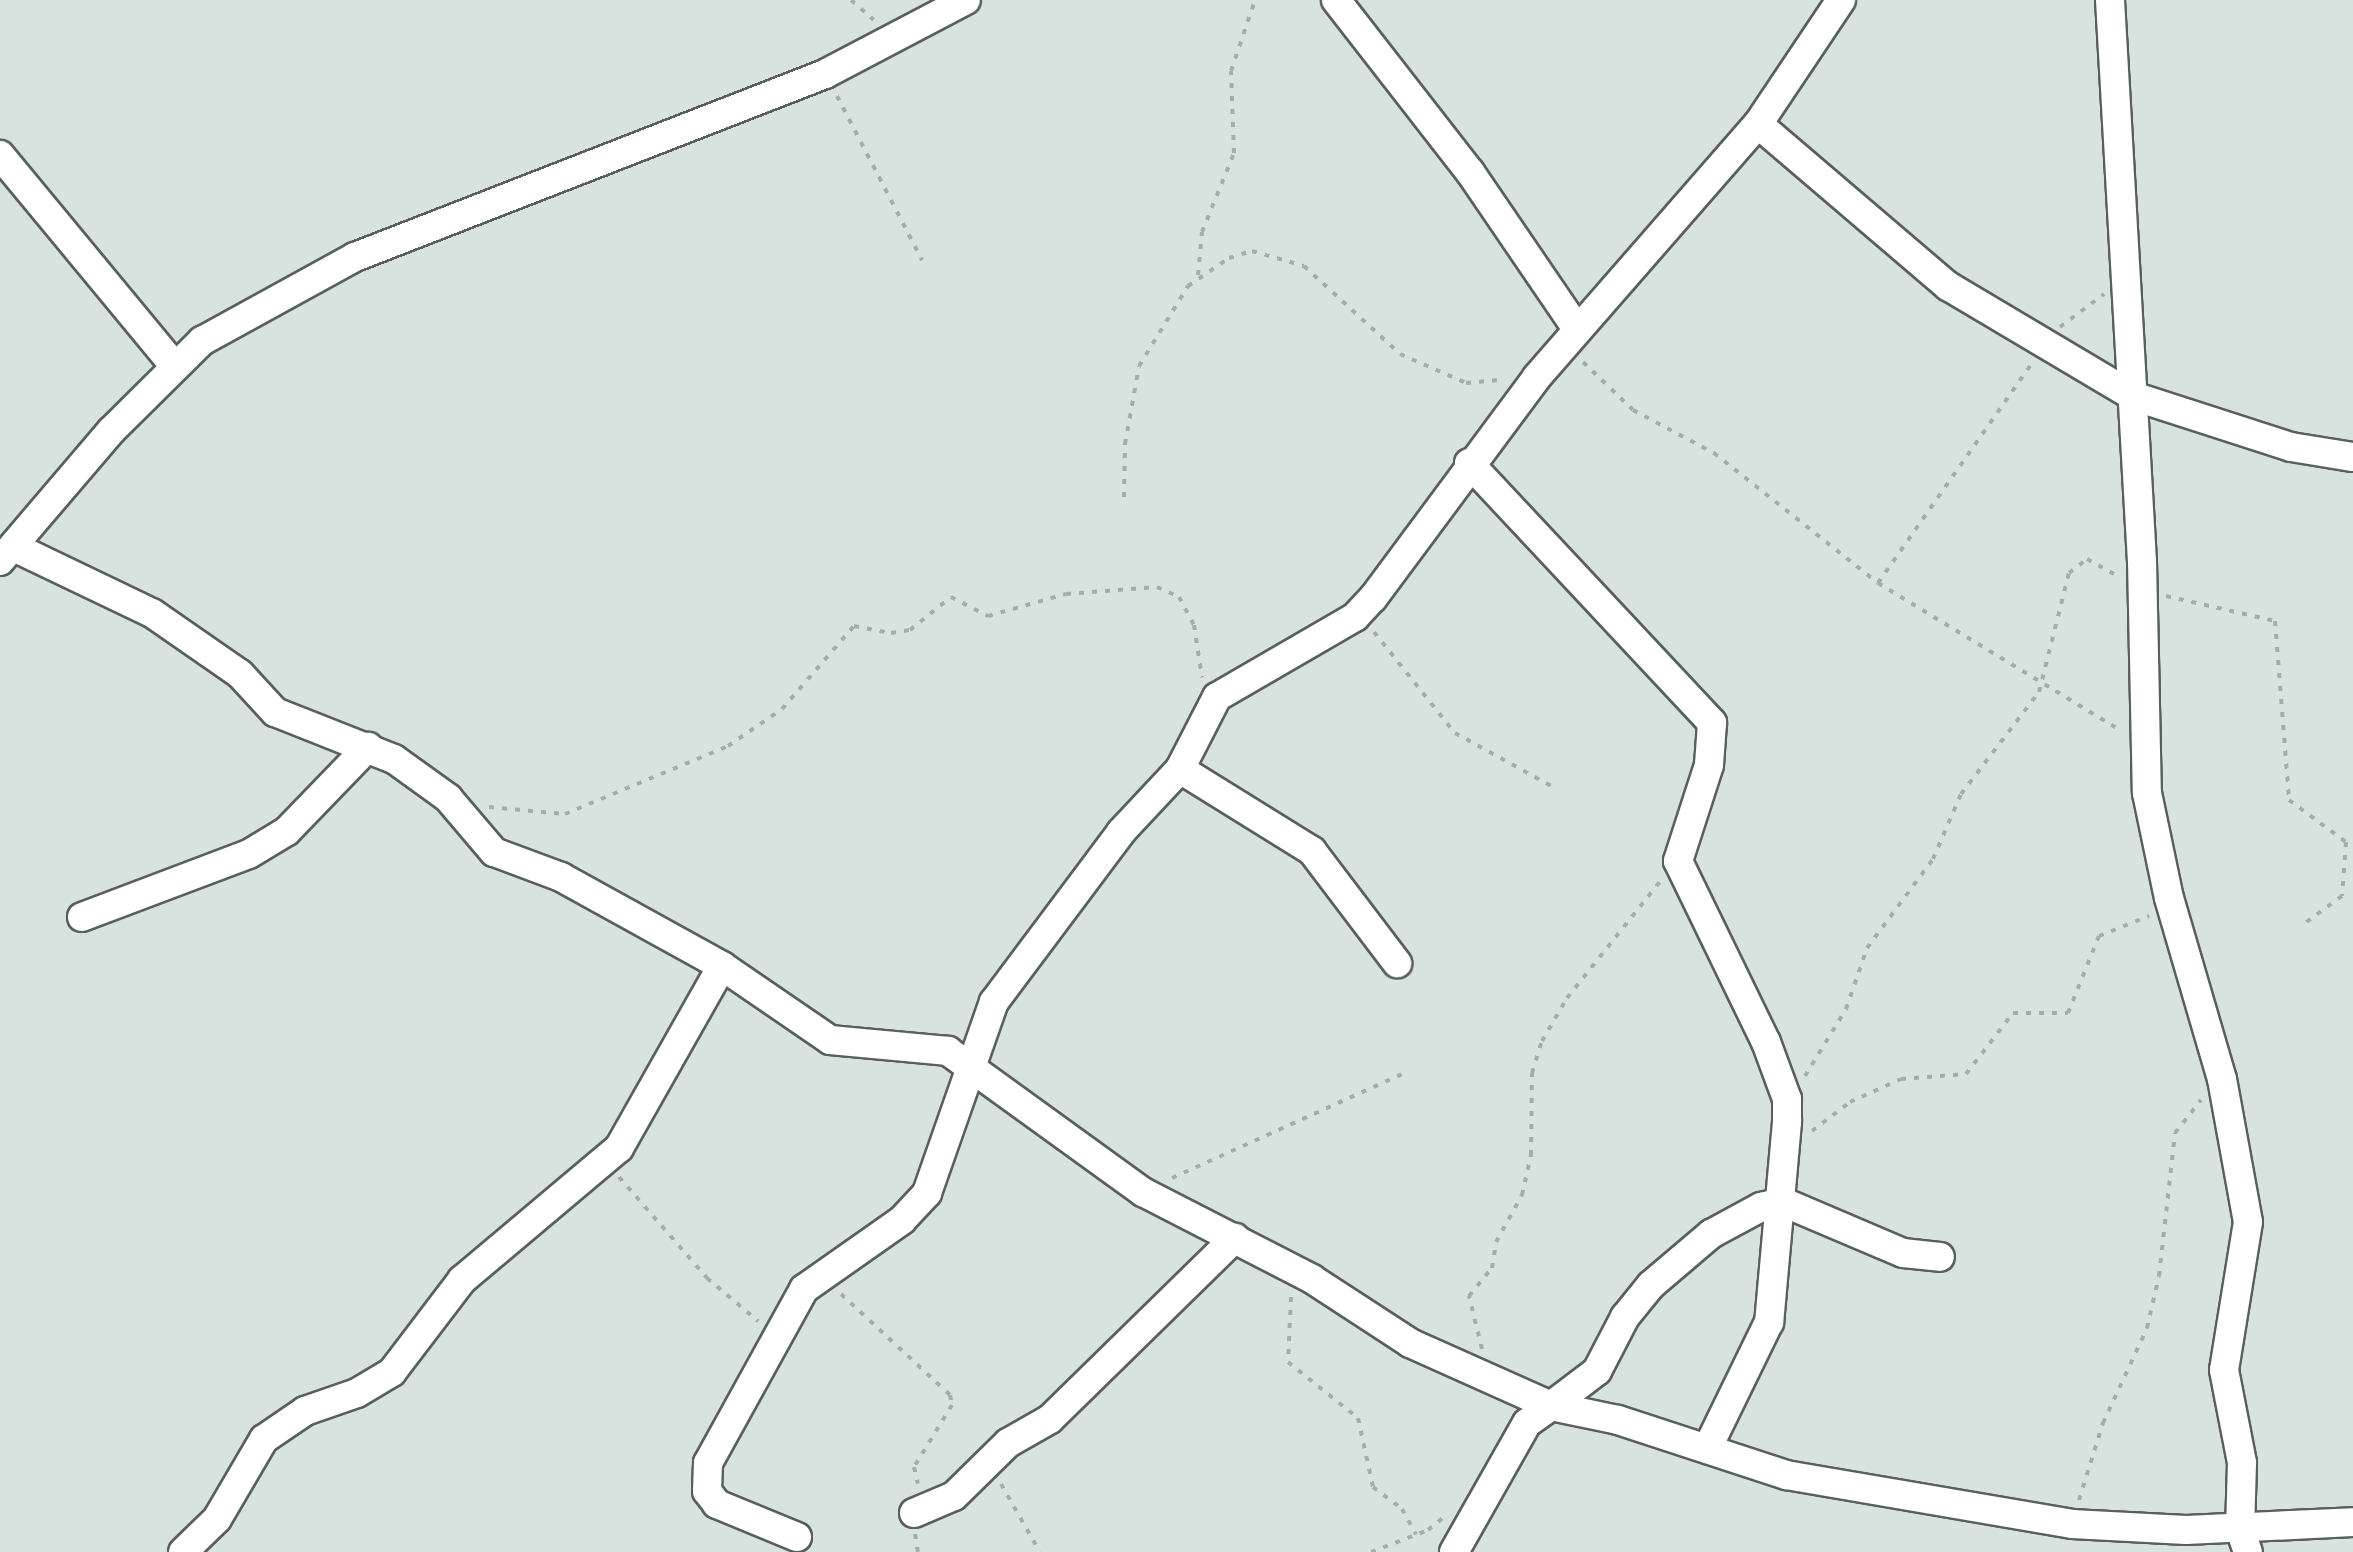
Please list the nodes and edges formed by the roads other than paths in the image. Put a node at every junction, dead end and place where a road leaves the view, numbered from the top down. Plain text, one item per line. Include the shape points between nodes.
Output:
1 (966, 0) edge
2 (1336, 0) edge
3 (1841, 0) edge
4 (2110, 0) edge
5 (1758, 124) junction
6 (0, 155) edge
7 (1571, 336) junction
8 (174, 364) junction
9 (2133, 396) junction
10 (2353, 457) edge
11 (1469, 463) junction
12 (7, 554) edge
13 (368, 747) junction
14 (1180, 769) junction
15 (82, 917) dead end
16 (1397, 963) dead end
17 (722, 966) junction
18 (972, 1066) junction
19 (1784, 1202) junction
20 (1235, 1238) junction
21 (1940, 1257) dead end
22 (1598, 1371) junction
23 (1551, 1406) junction
24 (1618, 1420) junction
25 (1707, 1449) junction
26 (914, 1512) road end
27 (2353, 1522) edge
28 (2072, 1524) junction
29 (797, 1537) dead end
30 (2244, 1540) edge
31 (183, 1552) edge
32 (1454, 1552) edge
33 (2064, 1552) edge

1 - 8 street via 825,74 355,257 202,341
2 - 7 street via 1470,172
3 - 5 street
4 - 9 street
5 - 7 street
5 - 9 street via 1948,286
6 - 8 street
7 - 11 street
8 - 12 street
9 - 10 street via 2291,447
9 - 30 street via 2147,794 2171,908 2222,1079 2248,1222 2224,1370 2244,1480
11 - 14 street via 1354,617 1216,698
11 - 19 street via 1712,722 1709,766 1678,861 1787,1100
12 - 13 street via 152,613 240,674 274,712
13 - 15 street via 286,831 250,854
13 - 17 street via 448,798 494,852 561,877
14 - 16 street via 1312,851
14 - 18 street via 1120,832 994,1002
17 - 18 street via 830,1040 926,1044
17 - 31 street via 635,1123 602,1166 462,1280 392,1372 357,1394 304,1411 264,1439 217,1519
18 - 20 street via 1143,1192
18 - 29 street via 927,1193 902,1220 818,1275 708,1463 707,1491 718,1504
19 - 21 street via 1885,1246
19 - 22 street via 1725,1225 1651,1285 1625,1317
19 - 25 street via 1769,1322
20 - 23 street via 1380,1326
20 - 26 street via 1050,1419 1008,1443 954,1496
22 - 23 street
22 - 24 street
23 - 24 street
23 - 32 street via 1527,1423
24 - 25 street
25 - 28 street via 1786,1475
27 - 30 street
28 - 30 street
28 - 33 street

